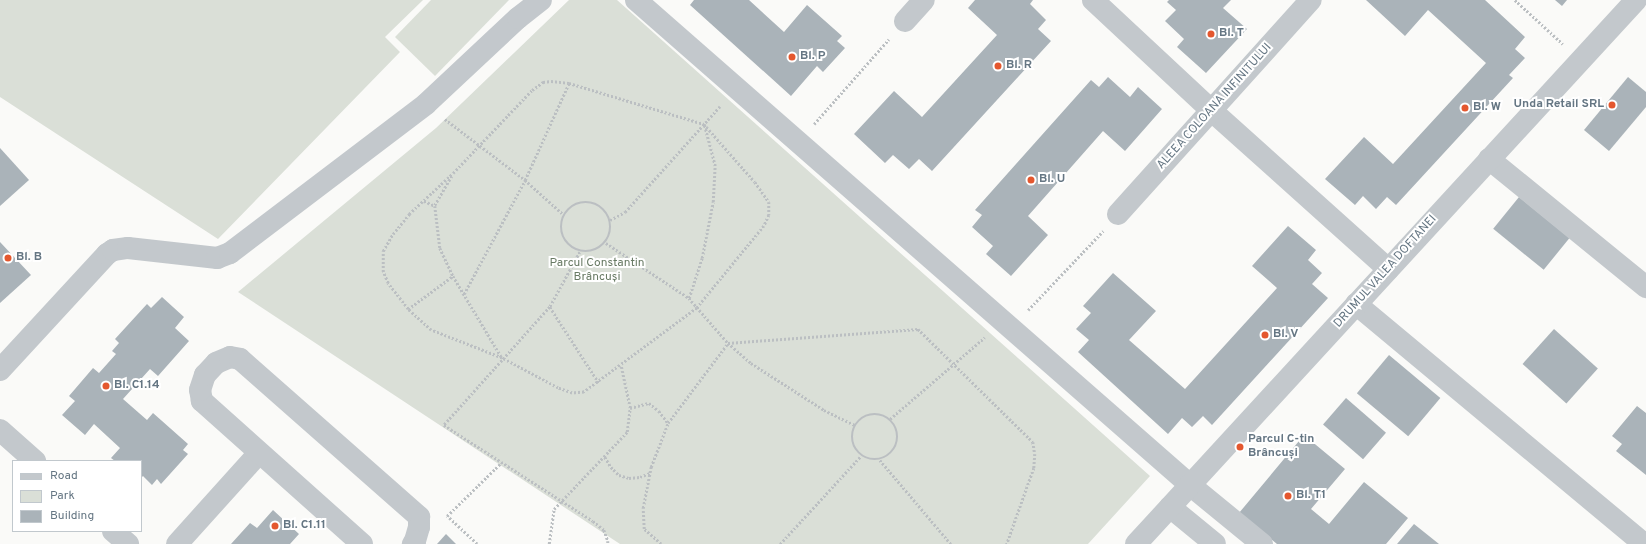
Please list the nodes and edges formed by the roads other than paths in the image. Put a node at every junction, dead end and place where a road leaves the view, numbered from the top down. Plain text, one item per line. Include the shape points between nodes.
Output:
1 (541, 0) edge
2 (636, 0) edge
3 (924, 0) edge
4 (1093, 0) edge
5 (1311, 0) edge
6 (1636, 0) edge
7 (905, 21) road end
8 (1212, 111) junction
9 (1489, 159) junction
10 (1118, 214) road end
11 (1388, 269) junction
12 (1646, 287) edge
13 (1356, 304) junction
14 (0, 370) edge
15 (0, 430) edge
16 (260, 453) junction
17 (34, 460) edge
18 (1190, 485) junction
19 (1170, 507) junction
20 (114, 532) edge
21 (128, 544) edge
22 (177, 544) edge
23 (362, 544) edge
24 (413, 544) edge
25 (1136, 544) edge
26 (1215, 544) edge
27 (1262, 544) edge
28 (1644, 544) edge

1 - 14 street via 518,18 426,104 222,257 210,258 128,248 113,250 107,254
2 - 18 street
3 - 7 street
4 - 8 street
5 - 8 street, ALEEA COLOANA INFINITULUI
6 - 9 street, DRUMUL VALEA DOFTANEI
8 - 10 street, ALEEA COLOANA INFINITULUI
8 - 11 street
9 - 11 street, DRUMUL VALEA DOFTANEI
9 - 12 street
11 - 13 street, DRUMUL VALEA DOFTANEI
13 - 18 street, DRUMUL VALEA DOFTANEI
13 - 28 street
15 - 17 street
16 - 22 street
16 - 23 street
16 - 24 street via 202,401 200,390 204,375 216,363 230,357 240,359 419,517 419,528
18 - 19 street, DRUMUL VALEA DOFTANEI
18 - 27 street
19 - 25 street, DRUMUL VALEA DOFTANEI
19 - 26 street
20 - 21 street

